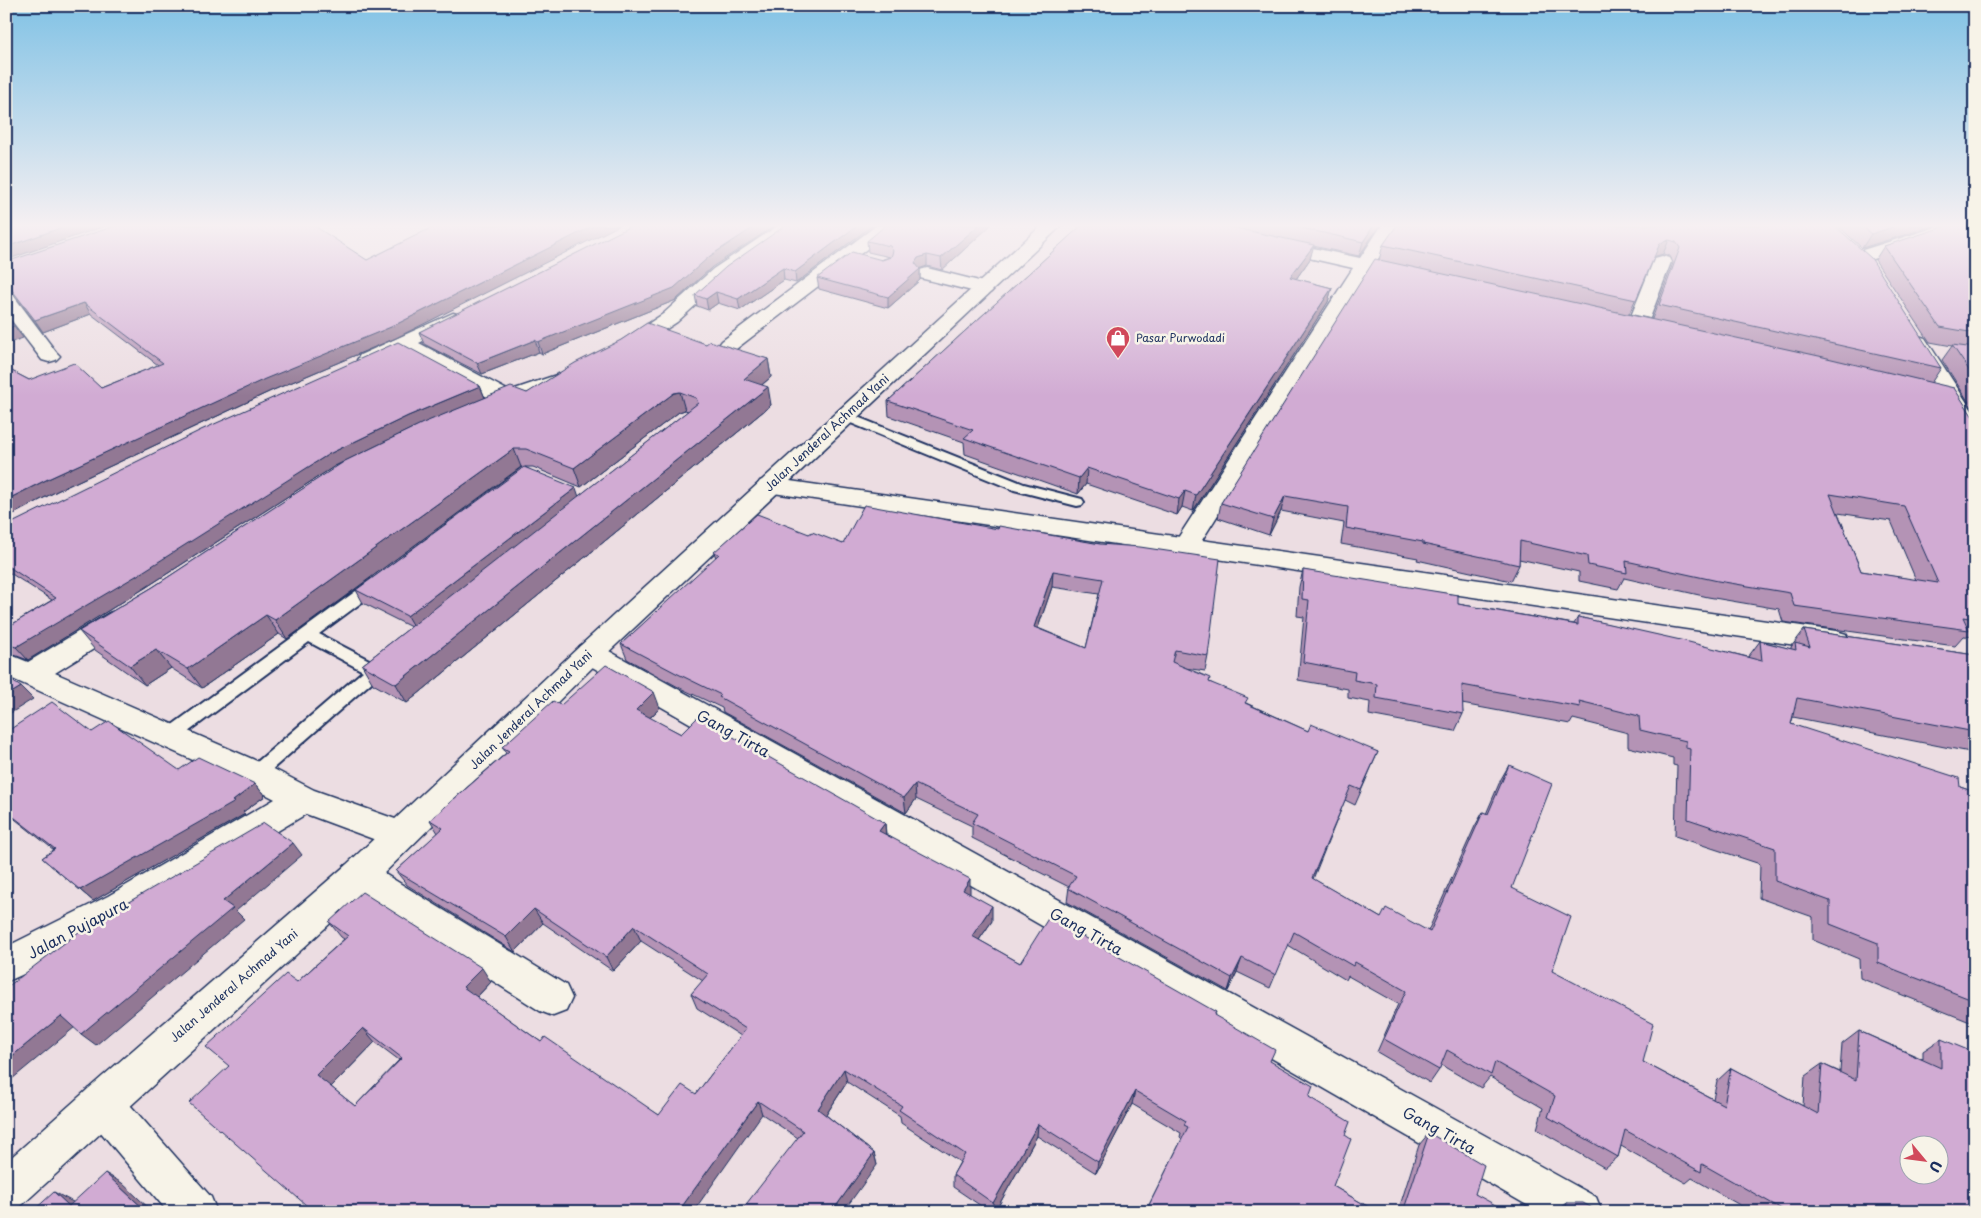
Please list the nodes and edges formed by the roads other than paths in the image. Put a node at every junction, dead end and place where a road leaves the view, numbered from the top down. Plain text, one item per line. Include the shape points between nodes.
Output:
1 (710, 282) edge
2 (814, 282) edge
3 (959, 282) edge
4 (991, 282) edge
5 (1353, 282) edge
6 (1657, 282) edge
7 (984, 288) junction
8 (6, 299) edge
9 (474, 309) edge
10 (1618, 322) edge
11 (1907, 324) edge
12 (404, 344) junction
13 (729, 345) edge
14 (1922, 349) junction
15 (1948, 353) dead end
16 (49, 356) dead end
17 (610, 356) edge
18 (351, 367) edge
19 (589, 367) edge
20 (1923, 390) edge
21 (1952, 397) junction
22 (507, 398) junction
23 (473, 413) edge
24 (845, 416) junction
25 (1975, 434) edge
26 (769, 486) junction
27 (1076, 502) dead end
28 (1185, 547) junction
29 (386, 576) edge
30 (139, 607) edge
31 (307, 634) junction
32 (1856, 644) edge
33 (397, 651) edge
34 (590, 653) junction
35 (18, 670) edge
36 (374, 670) junction
37 (170, 736) junction
38 (255, 774) junction
39 (303, 799) junction
40 (400, 835) junction
41 (358, 876) junction
42 (6, 965) edge
43 (553, 998) dead end
44 (102, 1103) junction
45 (6, 1191) edge
46 (1539, 1200) edge
47 (196, 1212) edge
48 (1581, 1212) edge

1 - 17 street via 663,323
2 - 13 street
3 - 7 street
4 - 7 street, Jalan Jenderal Achmad Yani
5 - 28 street
6 - 10 street via 1646,328
7 - 24 street, Jalan Jenderal Achmad Yani
8 - 16 street
9 - 12 street
11 - 14 street
12 - 18 street
12 - 22 street
14 - 15 street
14 - 21 street
19 - 22 street
20 - 21 street
21 - 25 street
22 - 23 street
24 - 26 street, Jalan Jenderal Achmad Yani
24 - 27 lane via 1019,487
26 - 28 street
26 - 34 street, Jalan Jenderal Achmad Yani
28 - 32 street
29 - 31 lane
30 - 35 street
31 - 36 lane
31 - 37 lane
33 - 36 lane
34 - 40 street, Jalan Jenderal Achmad Yani
34 - 46 street, Gang Tirta
35 - 37 street via 57,701
36 - 38 lane
37 - 38 street
38 - 39 street
39 - 40 street
39 - 42 street, Jalan Pujapura via 62,940
40 - 41 street, Jalan Jenderal Achmad Yani
41 - 43 street
41 - 44 street, Jalan Jenderal Achmad Yani
44 - 45 street, Jalan Jenderal Achmad Yani
44 - 47 street
46 - 48 street, Gang Tirta

